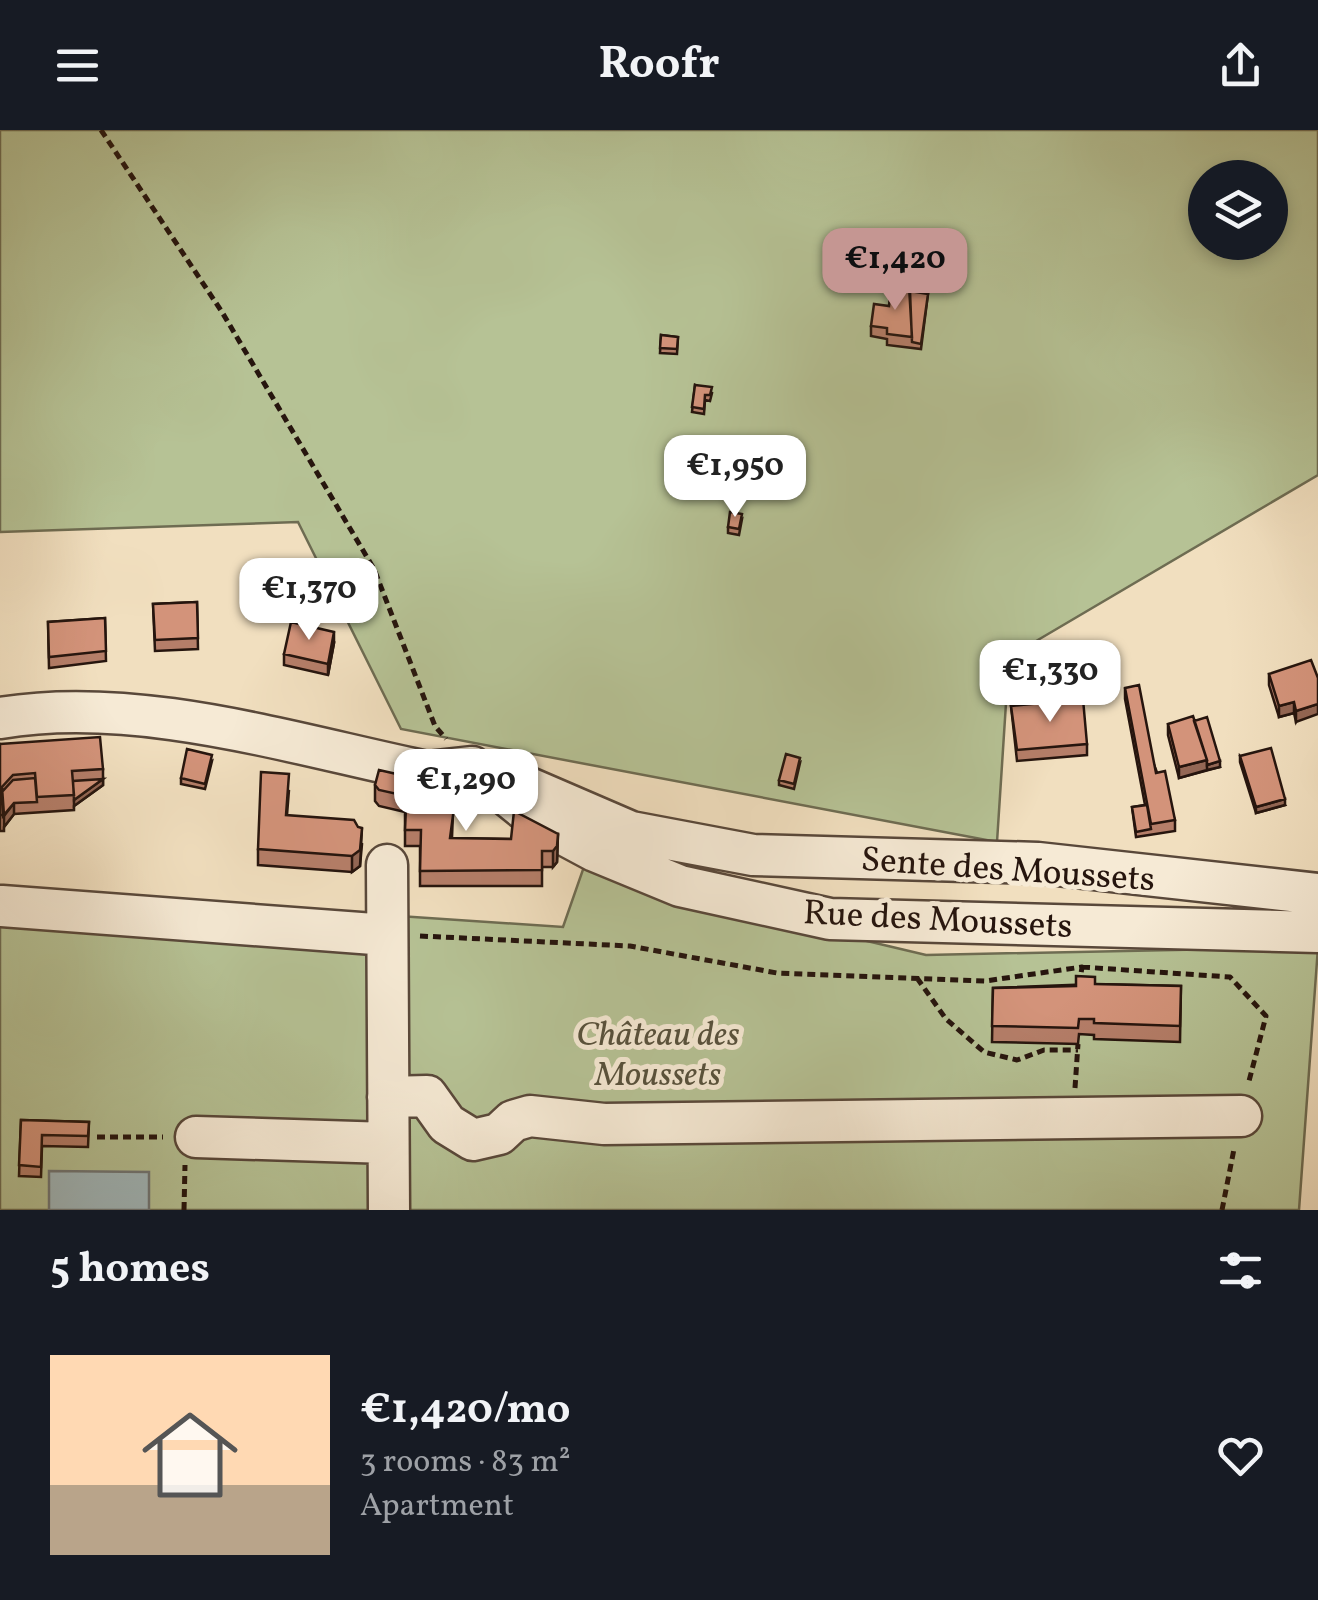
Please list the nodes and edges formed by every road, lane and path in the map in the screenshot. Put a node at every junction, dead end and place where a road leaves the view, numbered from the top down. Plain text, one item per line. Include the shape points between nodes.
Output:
1 (101, 130) edge
2 (0, 718) edge
3 (472, 767) junction
4 (386, 865) dead end
5 (1318, 894) edge
6 (2, 906) edge
7 (1318, 932) edge
8 (387, 935) junction
9 (1082, 967) junction
10 (917, 978) junction
11 (1079, 984) edge
12 (1078, 1050) edge
13 (388, 1096) junction
14 (1240, 1116) junction
15 (191, 1137) junction
16 (97, 1138) dead end
17 (388, 1144) junction
18 (184, 1210) edge
19 (388, 1210) edge
20 (1222, 1210) edge

1 - 3 path via 222,312 374,569 434,726
2 - 3 street via 152,714 427,772
3 - 5 street, Sente des Moussets via 631,832 753,855 1038,863
3 - 7 street, Rue des Moussets via 539,820 595,852 680,886 830,919
4 - 8 street
6 - 8 street
8 - 10 path via 630,946 776,974
8 - 13 street
9 - 10 path via 985,980
9 - 11 path
9 - 14 path via 1230,977 1266,1016
10 - 12 path via 946,1018 984,1052 1017,1060 1044,1050
13 - 14 street via 427,1096 447,1124 473,1140 530,1116 604,1124
13 - 17 street
14 - 20 path
15 - 16 path
15 - 17 street
15 - 18 path
17 - 19 street

